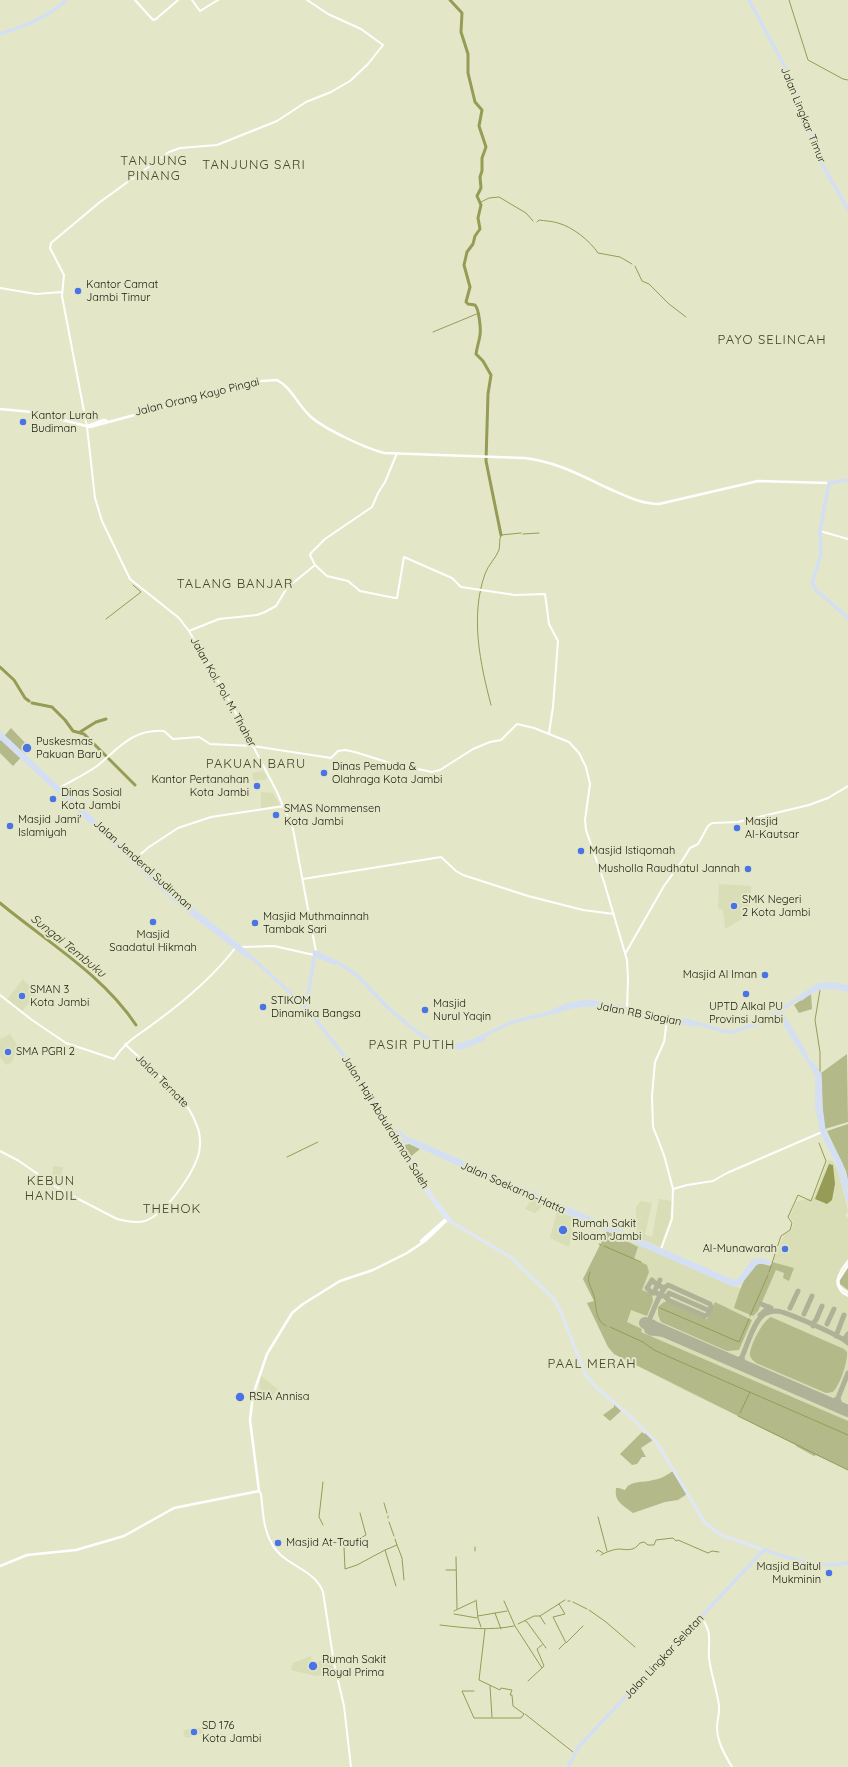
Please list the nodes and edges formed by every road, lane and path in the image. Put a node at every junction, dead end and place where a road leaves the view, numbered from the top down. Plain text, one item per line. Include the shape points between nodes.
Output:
1 (66, 0) edge
2 (135, 0) edge
3 (178, 0) edge
4 (192, 0) edge
5 (218, 0) edge
6 (307, 0) edge
7 (749, 0) edge
8 (0, 34) edge
9 (848, 209) edge
10 (0, 288) edge
11 (62, 292) junction
12 (0, 409) edge
13 (87, 426) junction
14 (382, 452) junction
15 (397, 453) junction
16 (450, 455) junction
17 (848, 480) edge
18 (829, 483) junction
19 (820, 531) junction
20 (848, 539) edge
21 (315, 565) junction
22 (848, 618) edge
23 (189, 631) junction
24 (0, 733) edge
25 (549, 733) junction
26 (0, 737) edge
27 (252, 746) junction
28 (18, 751) junction
29 (848, 786) edge
30 (59, 788) junction
31 (75, 806) junction
32 (284, 806) junction
33 (115, 842) junction
34 (135, 859) junction
35 (303, 879) junction
36 (614, 914) junction
37 (208, 924) junction
38 (236, 947) junction
39 (240, 947) junction
40 (315, 953) junction
41 (625, 954) junction
42 (848, 989) edge
43 (0, 995) edge
44 (305, 1008) junction
45 (627, 1009) junction
46 (779, 1013) junction
47 (546, 1015) junction
48 (667, 1020) junction
49 (760, 1025) junction
50 (125, 1044) junction
51 (819, 1108) junction
52 (392, 1131) junction
53 (822, 1132) junction
54 (408, 1139) junction
55 (400, 1144) junction
56 (0, 1151) edge
57 (848, 1186) edge
58 (673, 1188) junction
59 (848, 1200) edge
60 (449, 1219) junction
61 (660, 1251) junction
62 (848, 1261) edge
63 (846, 1266) edge
64 (750, 1269) junction
65 (848, 1295) edge
66 (259, 1491) junction
67 (764, 1550) junction
68 (848, 1563) edge
69 (0, 1566) edge
70 (701, 1617) junction
71 (351, 1767) edge
72 (568, 1767) edge
73 (732, 1767) edge

1 - 8 highway via 31,23
2 - 3 street via 153,20
4 - 5 street via 200,11
6 - 11 street, Jalan Kol. Pol. M. Thaher via 383,44 357,77 331,92 306,102 272,124 217,145 173,150 102,200 51,243 50,248 64,275
7 - 9 highway, Jalan Lingkar Timur via 791,78 821,161
10 - 11 street via 31,294
11 - 13 street, Jalan Kol. Pol. M. Thaher
12 - 13 main road via 32,412
13 - 14 main road, Jalan Orang Kayo Pingai via 261,381 277,380 290,389 303,409 316,420 370,449
13 - 23 street, Jalan Kol. Pol. M. Thaher via 96,506 127,575 142,591 179,618
14 - 15 main road, Jalan Orang Kayo Pingai
14 - 16 main road, Jalan Orang Kayo Pingai
15 - 16 main road, Jalan Orang Kayo Pingai
15 - 21 street via 372,507 312,551 310,555
16 - 18 main road, Jalan Orang Kayo Pingai via 544,461 650,504 758,481
17 - 18 highway
18 - 19 highway
19 - 20 street
19 - 22 highway via 821,555 813,585
21 - 23 street via 287,588 276,606 265,612 219,618
21 - 25 street via 327,576 348,581 360,591 396,598 405,557 452,578 460,587 515,595 545,594 549,624 558,641
23 - 27 street, Jalan Kol. Pol. M. Thaher
24 - 28 highway, Jalan Jenderal Sudirman
25 - 27 street via 515,724 509,734 501,740 473,749 440,770 432,772 345,750 338,751 330,758
25 - 36 street via 569,742 580,753 586,767 590,784 586,830
26 - 28 highway, Jalan Jenderal Sudirman
27 - 30 street via 211,745 198,737 171,738 161,731 142,733 124,741 95,767
27 - 32 street, Jalan Kol. Pol. M. Thaher
28 - 30 highway, Jalan Jenderal Sudirman
28 - 31 highway, Jalan Jenderal Sudirman
29 - 41 street via 828,798 808,805 738,822 712,823 708,826 698,844 690,848 664,886
30 - 31 highway, Jalan Jenderal Sudirman
31 - 33 highway, Jalan Jenderal Sudirman
32 - 34 street via 211,817 178,828
32 - 35 street, Jalan Kol. Pol. M. Thaher via 293,829
33 - 34 highway, Jalan Jenderal Sudirman
33 - 37 highway, Jalan Jenderal Sudirman via 172,898
34 - 37 highway, Jalan Jenderal Sudirman
35 - 36 street via 440,857 463,875 528,896 583,910
35 - 40 street, Jalan Kol. Pol. M. Thaher
36 - 41 street
37 - 38 highway, Jalan Jenderal Sudirman
37 - 39 highway, Jalan Jenderal Sudirman
38 - 44 highway, Jalan Jenderal Sudirman
38 - 50 street via 209,977
39 - 40 street via 274,946
39 - 44 highway, Jalan Jenderal Sudirman
40 - 44 highway, Jalan Kol. Pol. M. Thaher
40 - 47 highway, Jalan RB Siagian via 340,964 358,976 386,1006 418,1033 444,1044 464,1044 512,1022
41 - 45 street via 628,970
42 - 46 highway via 818,985
43 - 50 street via 66,1043 114,1059
44 - 52 highway, Jalan Haji Abdulrahman Saleh via 357,1074
45 - 47 highway, Jalan RB Siagian via 600,1002 588,1002 567,1005
45 - 49 highway, Jalan RB Siagian via 689,1021 728,1032
46 - 49 highway
46 - 51 highway via 819,1072
47 - 48 highway, Jalan RB Siagian via 588,1004
48 - 49 highway, Jalan RB Siagian via 729,1034
48 - 58 street via 664,1042 655,1062 652,1116 653,1130 664,1155
50 - 56 street, Jalan Ternate via 186,1103 198,1126 200,1137 197,1160 188,1177 165,1207 143,1221 122,1221 61,1190
51 - 53 highway
51 - 57 highway via 824,1131 841,1164
52 - 54 highway, Jalan Soekarno-Hatta via 397,1131
52 - 55 main road, Jalan Haji Abdulrahman Saleh
53 - 58 street via 713,1181
53 - 59 highway via 838,1164
54 - 55 highway
54 - 61 highway, Jalan Soekarno-Hatta
55 - 60 main road, Jalan Haji Abdulrahman Saleh
58 - 61 street via 672,1219
60 - 66 main road via 424,1241 396,1258 373,1270 340,1281 292,1313 271,1346 253,1395 251,1427
60 - 67 main road, Jalan Haji Abdulrahman Saleh via 512,1258 553,1298 585,1374 657,1443 706,1523 721,1535
61 - 64 highway, Jalan Soekarno-Hatta via 734,1282 738,1282
62 - 63 street
63 - 65 street via 838,1281
64 - 64 highway, Jalan Soekarno-Hatta via 754,1261 770,1262 758,1262
66 - 69 main road via 174,1508 124,1536 76,1550 17,1558
66 - 71 street via 271,1543 285,1559 316,1579 323,1592 334,1664 344,1706
67 - 68 highway via 813,1565 832,1566
67 - 70 highway, Jalan Lingkar Selatan
70 - 72 highway, Jalan Lingkar Selatan via 581,1744
70 - 73 street via 710,1638 709,1658 719,1706 718,1737

